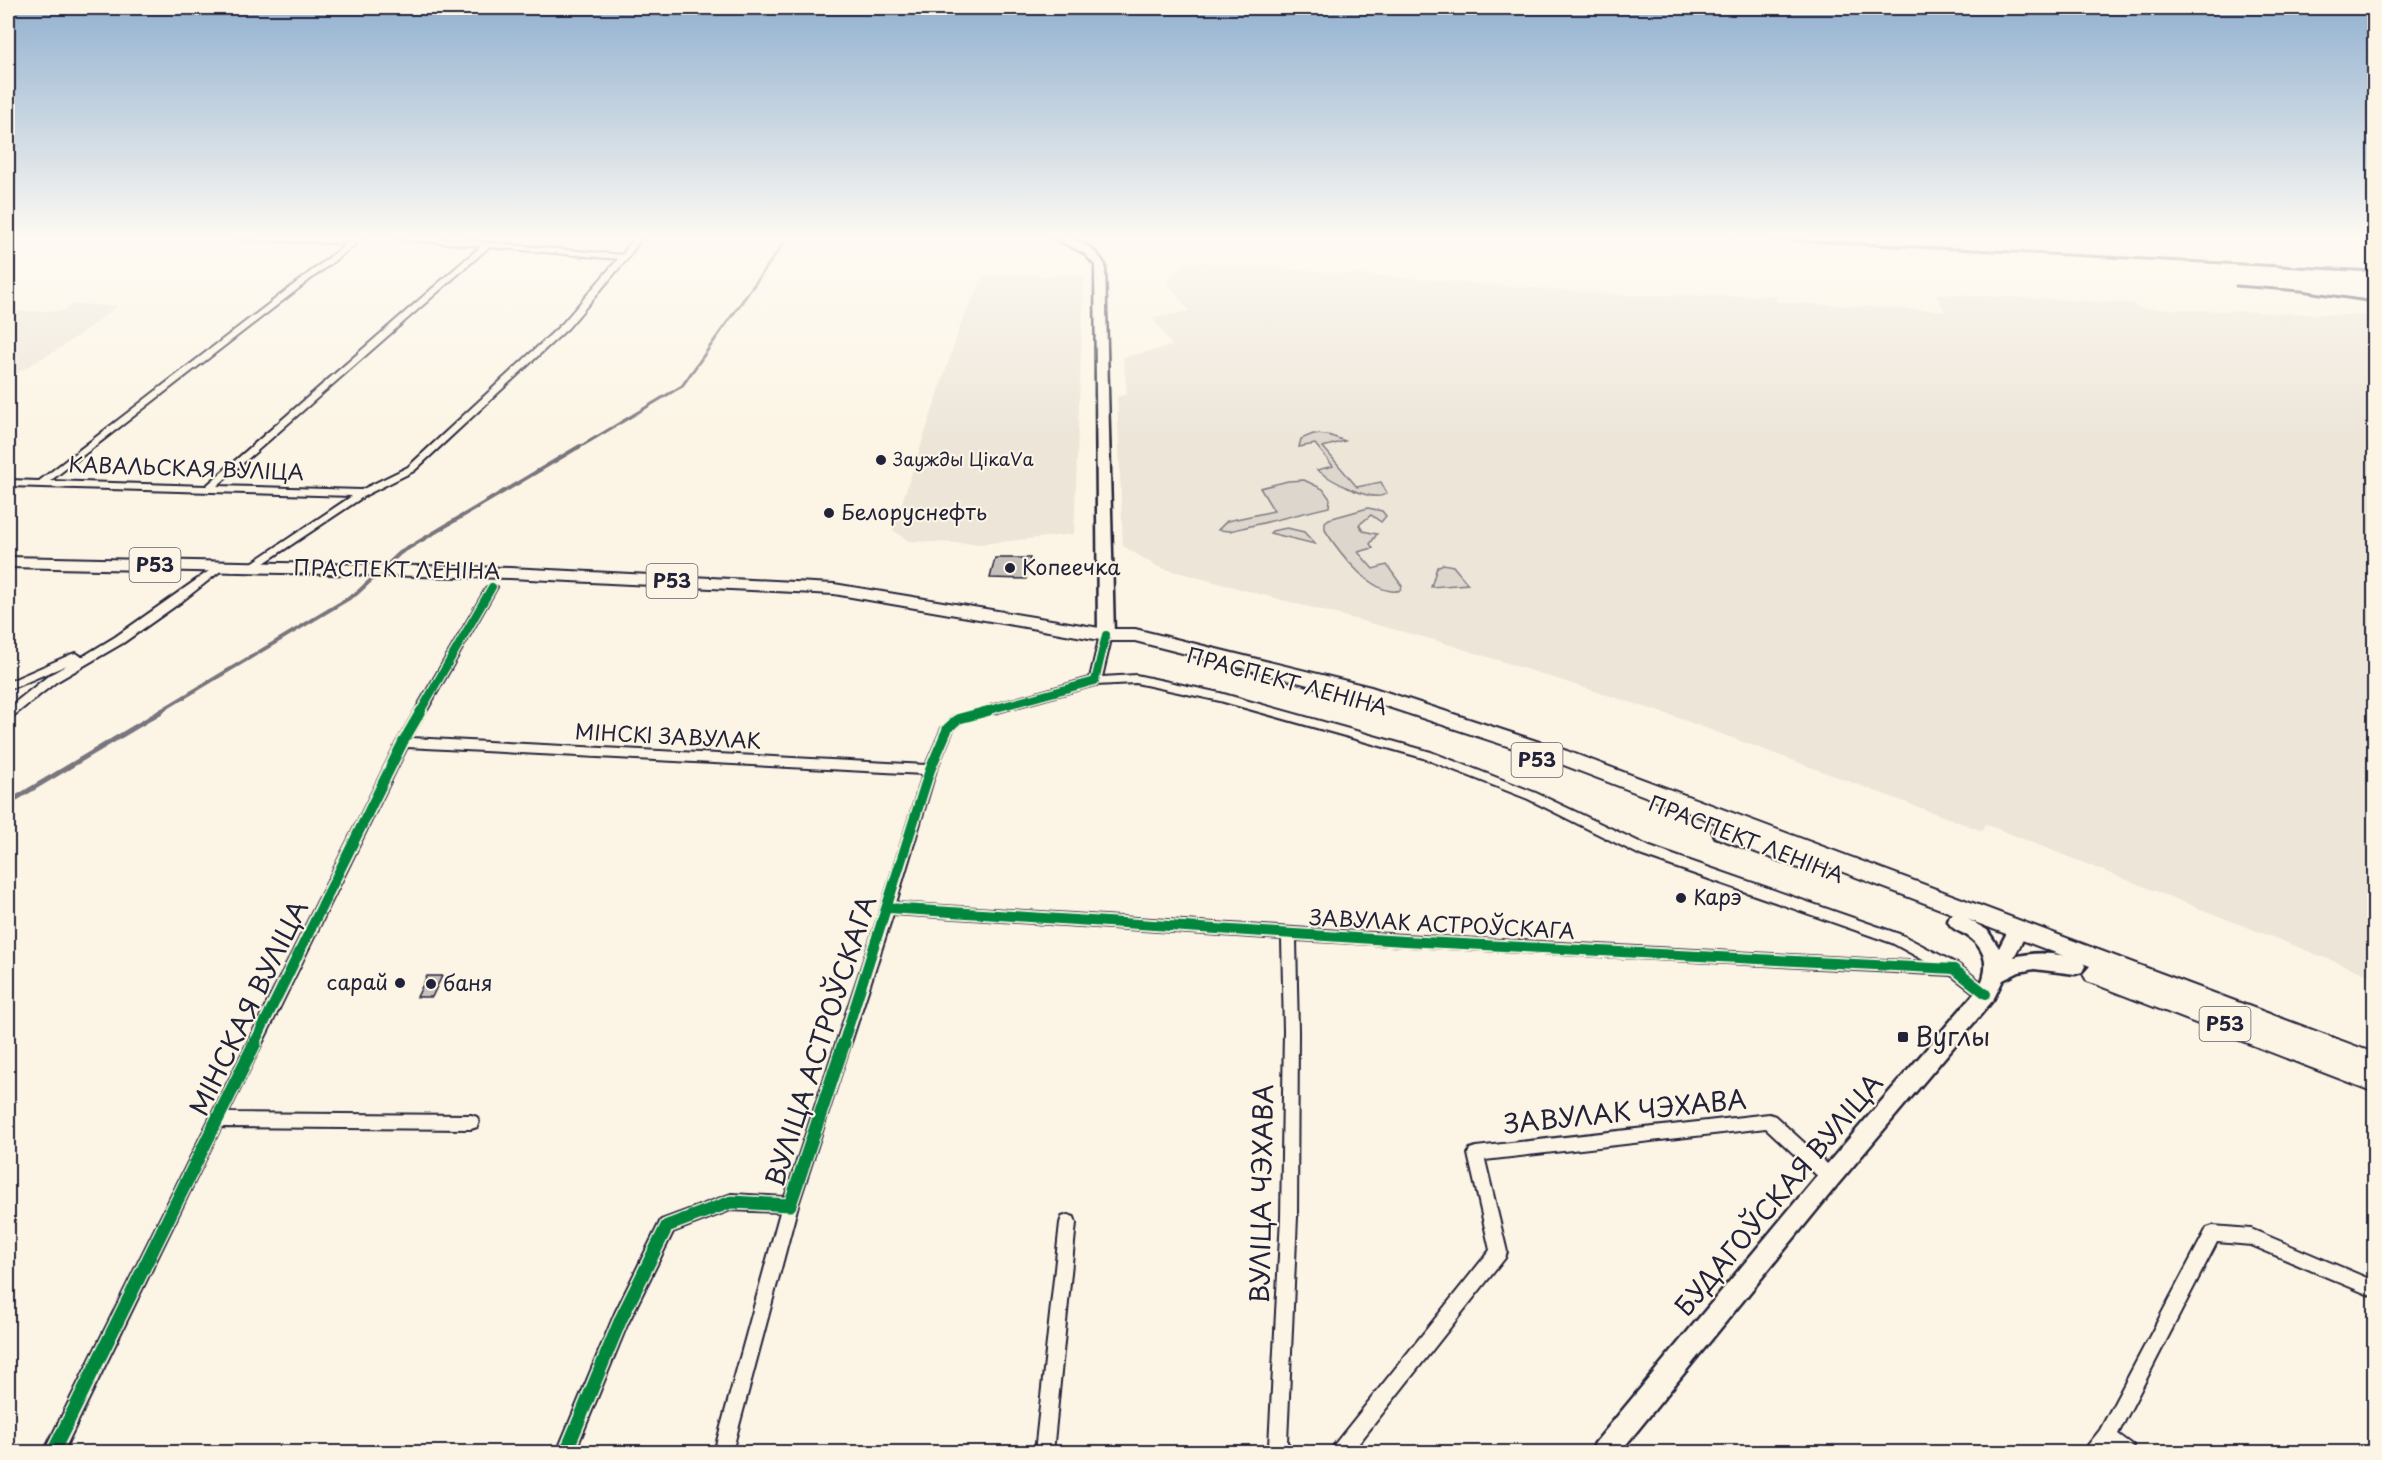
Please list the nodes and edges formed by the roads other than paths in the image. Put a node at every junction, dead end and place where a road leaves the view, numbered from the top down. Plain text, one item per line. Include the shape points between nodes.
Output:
1 (273, 305) edge
2 (418, 305) edge
3 (583, 305) edge
4 (1101, 305) edge
5 (8, 483) edge
6 (42, 483) junction
7 (209, 488) junction
8 (363, 493) junction
9 (8, 562) edge
10 (219, 567) junction
11 (251, 567) junction
12 (492, 586) dead end
13 (1106, 635) junction
14 (119, 640) junction
15 (1095, 681) junction
16 (8, 686) edge
17 (8, 714) edge
18 (403, 742) junction
19 (930, 770) junction
20 (888, 908) junction
21 (1956, 921) junction
22 (1289, 933) junction
23 (2015, 936) junction
24 (2075, 966) junction
25 (1954, 969) junction
26 (1996, 974) junction
27 (1986, 994) junction
28 (2374, 1064) edge
29 (2374, 1081) edge
30 (217, 1120) junction
31 (471, 1122) dead end
32 (1830, 1177) junction
33 (790, 1205) junction
34 (1068, 1223) dead end
35 (2374, 1289) edge
36 (2107, 1437) junction
37 (53, 1452) edge
38 (566, 1452) edge
39 (723, 1452) edge
40 (1044, 1452) edge
41 (1285, 1452) edge
42 (1341, 1452) edge
43 (1604, 1452) edge
44 (2095, 1452) edge
45 (2126, 1452) edge

1 - 6 street
2 - 7 street
3 - 8 street via 411,469
4 - 13 main road
5 - 6 street, КАВАЛЬСКАЯ ВУЛІЦА
6 - 7 street, КАВАЛЬСКАЯ ВУЛІЦА
7 - 8 street, КАВАЛЬСКАЯ ВУЛІЦА
8 - 11 street
9 - 10 main road, ПРАСПЕКТ ЛЕНІНА / Р53
10 - 11 main road, ПРАСПЕКТ ЛЕНІНА / Р53
10 - 14 street
11 - 13 main road, ПРАСПЕКТ ЛЕНІНА / Р53 via 521,573 834,589
12 - 18 street, МІНСКАЯ ВУЛІЦА
13 - 15 street
13 - 21 main road, ПРАСПЕКТ ЛЕНІНА / Р53 via 1128,644 1324,689 1444,726
13 - 23 main road, ПРАСПЕКТ ЛЕНІНА / Р53 via 1135,635 1242,661 1447,718 1758,830
14 - 16 street
14 - 17 street via 52,679
15 - 19 street, ВУЛІЦА АСТРОЎСКАГА via 958,719 948,728
15 - 25 street, ВУЛІЦА АСТРОЎСКАГА via 1136,679 1220,696 1427,755 1532,796 1645,851 1897,939
18 - 19 street, МІНСКІ ЗАВУЛАК
18 - 30 street, МІНСКАЯ ВУЛІЦА
19 - 20 street, ВУЛІЦА АСТРОЎСКАГА
20 - 22 street, ЗАВУЛАК АСТРОЎСКАГА
20 - 33 street, ВУЛІЦА АСТРОЎСКАГА
21 - 23 main road, ПРАСПЕКТ ЛЕНІНА / Р53
21 - 26 main road via 1988,942
22 - 25 street, ЗАВУЛАК АСТРОЎСКАГА
22 - 41 street, ВУЛІЦА ЧЭХАВА via 1289,1217 1278,1446
23 - 24 main road, ПРАСПЕКТ ЛЕНІНА / Р53
23 - 26 main road, БУДАГОЎСКАЯ ВУЛІЦА
23 - 28 main road, ПРАСПЕКТ ЛЕНІНА / Р53
24 - 26 main road via 2040,960 2019,962
24 - 29 main road, ПРАСПЕКТ ЛЕНІНА / Р53
25 - 27 street
26 - 27 main road, БУДАГОЎСКАЯ ВУЛІЦА
27 - 32 main road, БУДАГОЎСКАЯ ВУЛІЦА
30 - 31 street
30 - 37 street, МІНСКАЯ ВУЛІЦА
32 - 42 street, ЗАВУЛАК ЧЭХАВА via 1769,1121 1476,1154 1499,1252
32 - 43 main road, БУДАГОЎСКАЯ ВУЛІЦА
33 - 38 street, ВУЛІЦА АСТРОЎСКАГА via 731,1202 667,1226 621,1320
33 - 39 street
34 - 40 street
35 - 36 street via 2251,1237 2213,1234
36 - 44 street
36 - 45 street

